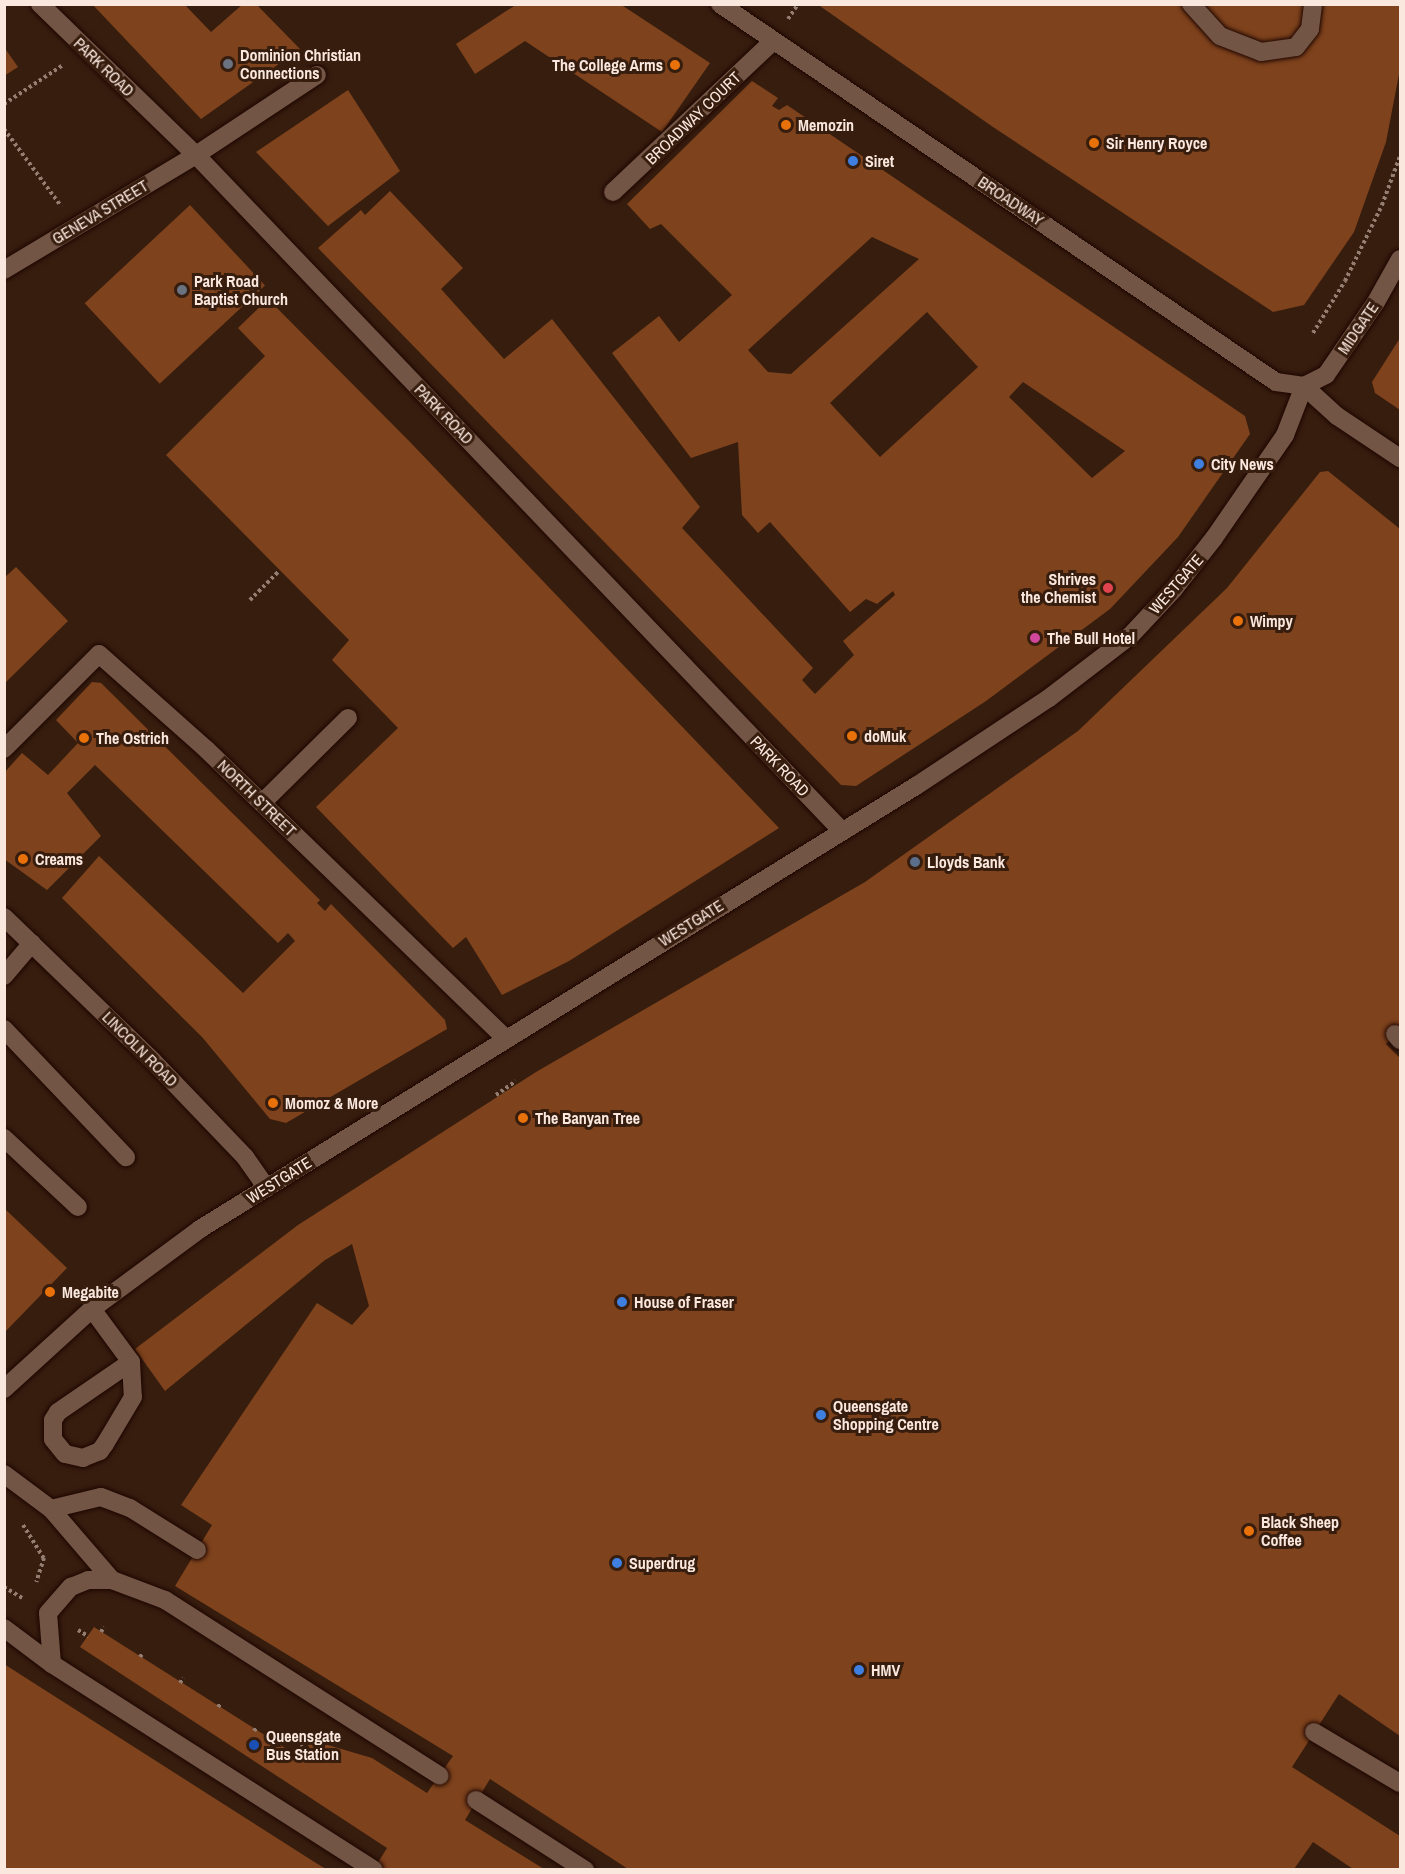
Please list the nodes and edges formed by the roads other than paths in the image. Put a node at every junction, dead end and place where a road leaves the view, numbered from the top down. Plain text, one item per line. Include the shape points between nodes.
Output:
1 (40, 4) edge
2 (720, 4) edge
3 (1191, 4) edge
4 (1313, 4) edge
5 (772, 42) junction
6 (317, 75) dead end
7 (196, 155) junction
8 (614, 192) dead end
9 (1401, 259) edge
10 (4, 270) edge
11 (1305, 386) junction
12 (1401, 458) edge
13 (348, 718) dead end
14 (4, 749) edge
15 (262, 803) junction
16 (842, 831) junction
17 (4, 917) edge
18 (32, 943) junction
19 (4, 976) edge
20 (4, 1029) edge
21 (506, 1039) junction
22 (4, 1138) edge
23 (126, 1157) dead end
24 (267, 1188) junction
25 (78, 1207) dead end
26 (92, 1309) junction
27 (131, 1362) junction
28 (4, 1389) edge
29 (4, 1474) edge
30 (51, 1509) junction
31 (197, 1550) dead end
32 (112, 1580) junction
33 (4, 1628) edge
34 (52, 1664) junction
35 (1314, 1732) dead end
36 (440, 1776) dead end
37 (1401, 1783) edge
38 (477, 1800) dead end
39 (374, 1869) edge
40 (585, 1869) edge

1 - 7 street, PARK ROAD
2 - 5 street, BROADWAY
3 - 4 street via 1220,36 1261,52 1296,47 1310,29
5 - 8 street, BROADWAY COURT
5 - 11 street, BROADWAY via 1064,237 1259,374 1291,386
6 - 7 street, GENEVA STREET
7 - 10 street, GENEVA STREET
7 - 16 street, PARK ROAD
9 - 11 street, MIDGATE via 1326,375
11 - 12 street via 1337,416
11 - 16 street, WESTGATE via 1285,435 1215,538 1131,635 1049,698
13 - 15 street
14 - 15 street, NORTH STREET via 99,654
15 - 21 street, NORTH STREET
16 - 21 street, WESTGATE
17 - 18 street, LINCOLN ROAD
18 - 19 street
18 - 24 street, LINCOLN ROAD via 245,1157
20 - 23 street
21 - 24 street, WESTGATE
22 - 25 street
24 - 26 street, WESTGATE via 200,1229
26 - 27 street
26 - 28 street, WESTGATE
27 - 27 street via 133,1397 100,1451 83,1458 65,1454 53,1439 53,1420 58,1412
29 - 30 street
30 - 31 street via 101,1497 130,1508
30 - 32 street
32 - 34 street via 88,1580 70,1587 48,1613
32 - 36 street via 165,1600
33 - 34 street
34 - 39 street
35 - 37 street
38 - 40 street

